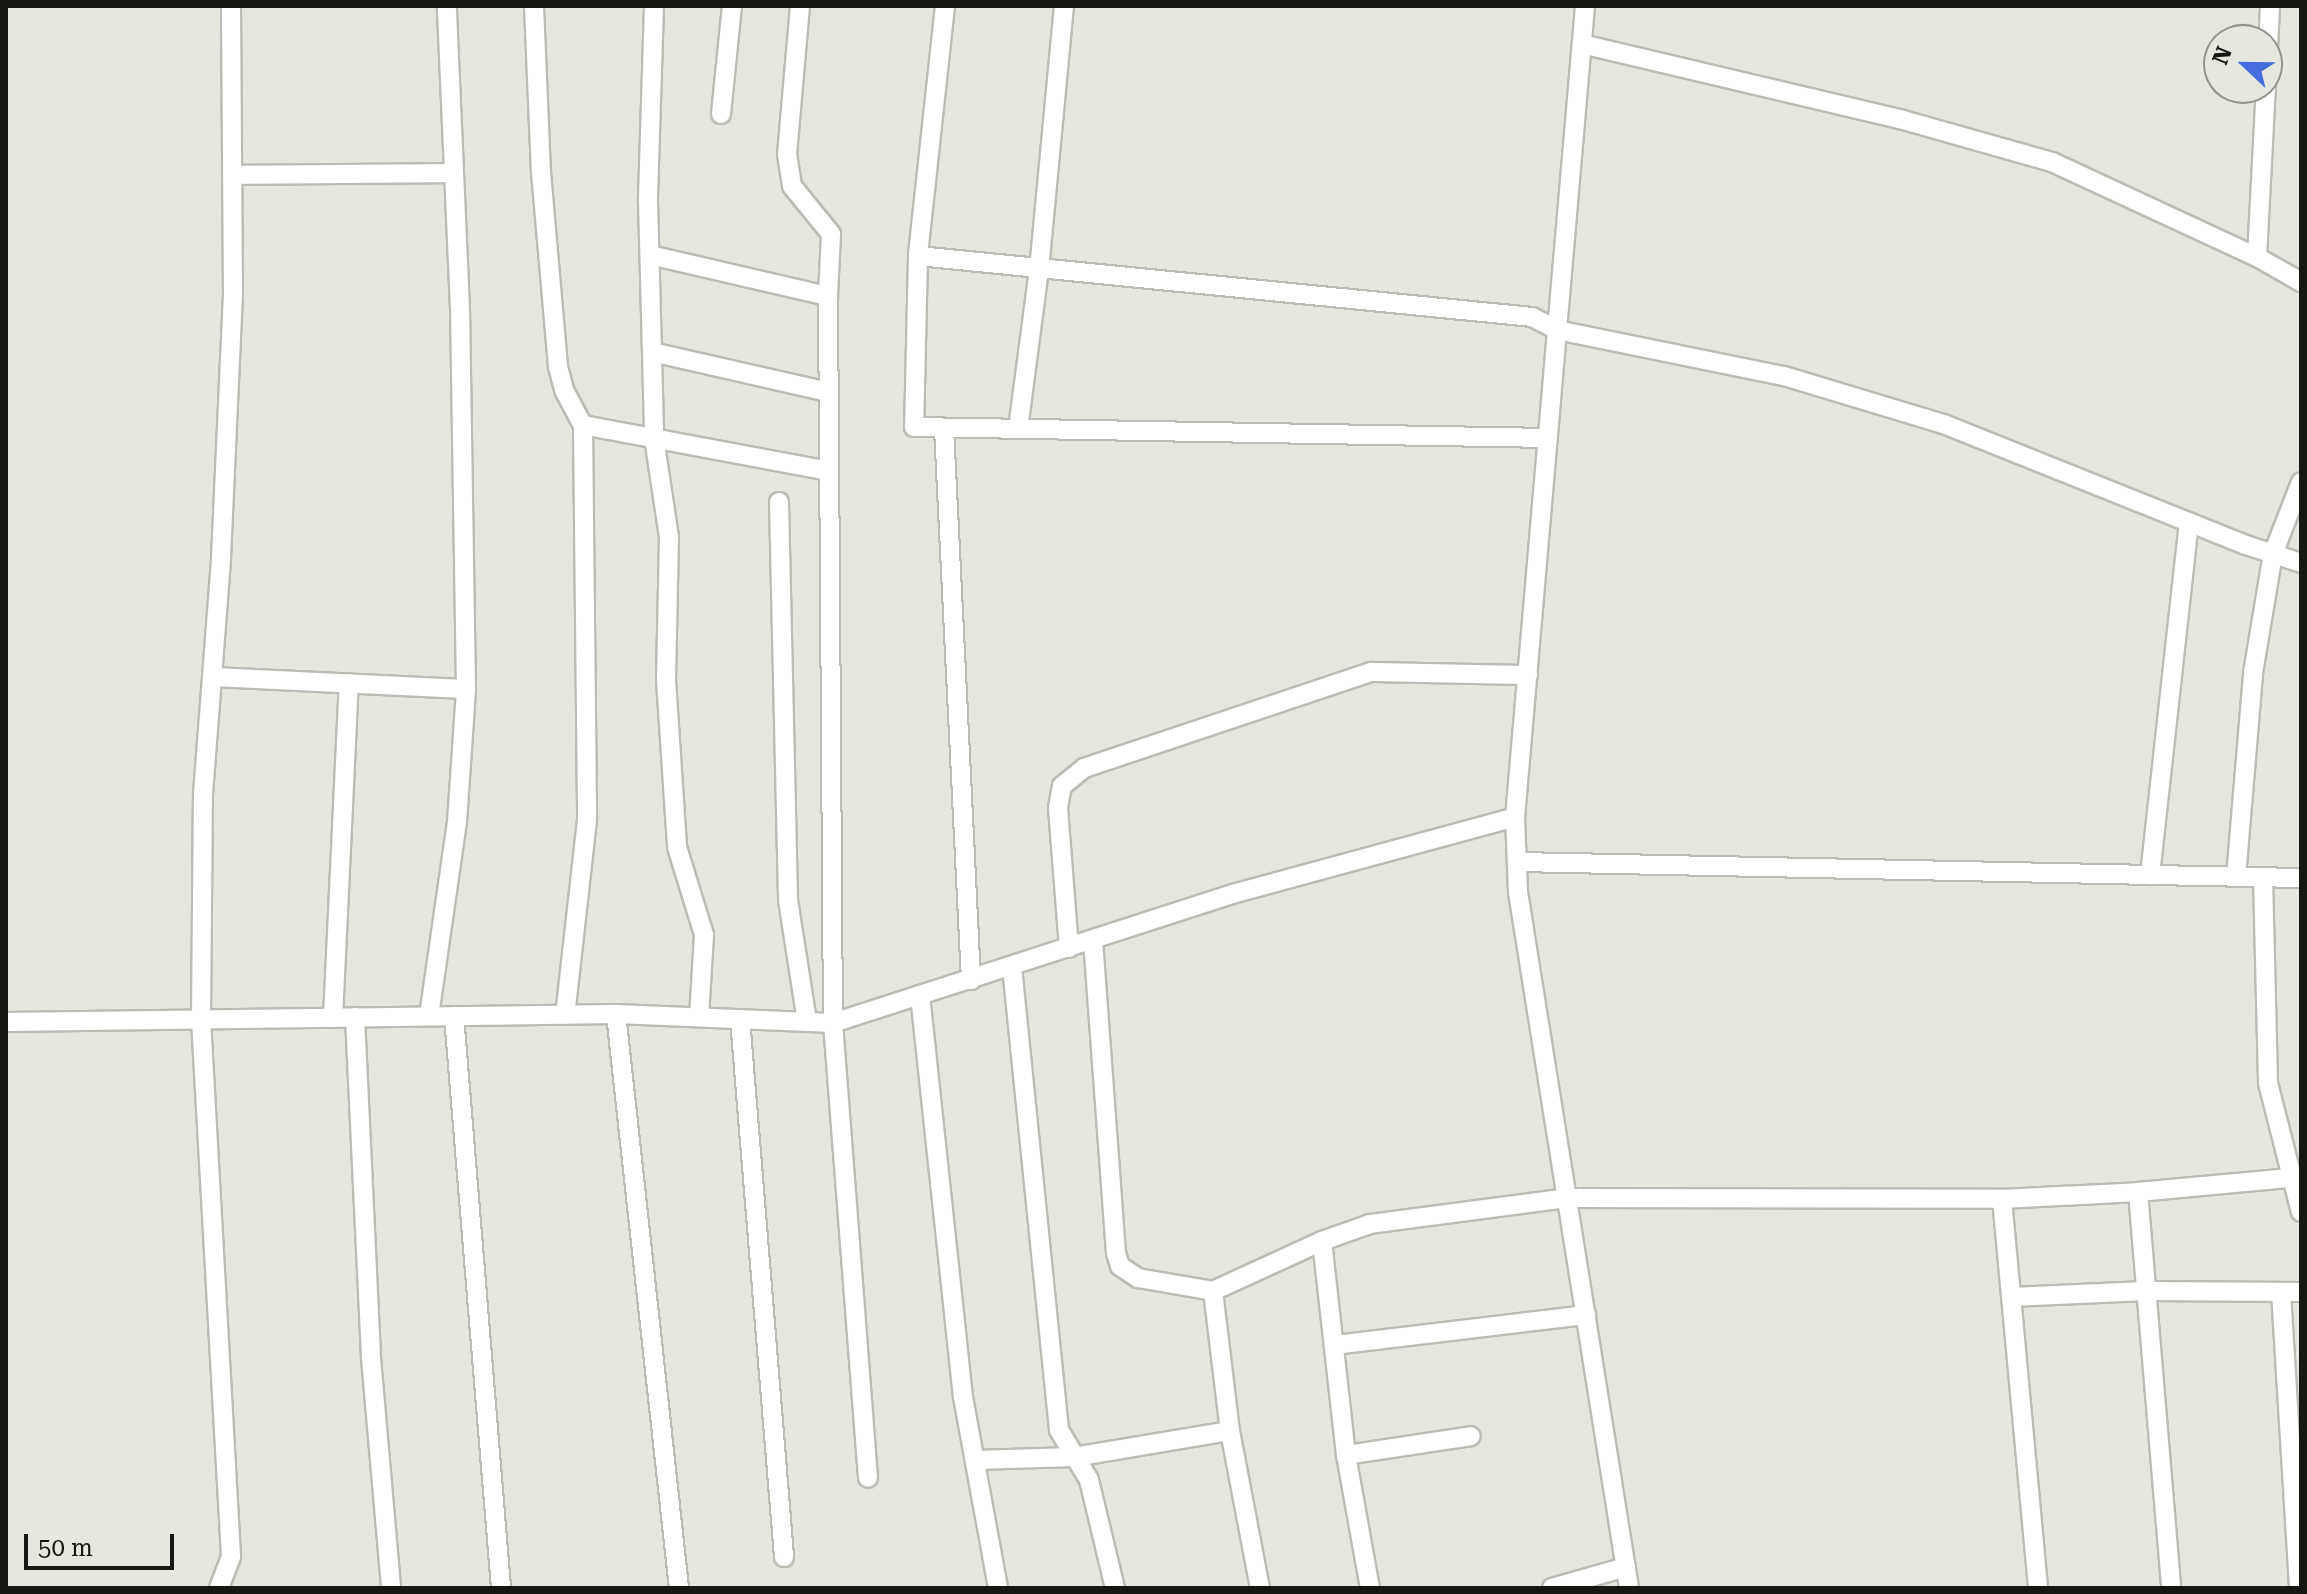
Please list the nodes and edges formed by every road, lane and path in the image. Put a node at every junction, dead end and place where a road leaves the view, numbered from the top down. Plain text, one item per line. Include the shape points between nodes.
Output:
1 (231, 6) edge
2 (447, 6) edge
3 (534, 6) edge
4 (654, 6) edge
5 (732, 6) edge
6 (800, 6) edge
7 (945, 6) edge
8 (1064, 6) edge
9 (1585, 6) edge
10 (1582, 44) junction
11 (2265, 104) edge
12 (721, 114) dead end
13 (452, 173) junction
14 (232, 175) junction
15 (650, 255) junction
16 (918, 256) junction
17 (2257, 257) junction
18 (1039, 270) junction
19 (2301, 282) edge
20 (828, 296) junction
21 (1557, 330) junction
22 (652, 352) junction
23 (828, 392) junction
24 (583, 425) junction
25 (944, 428) junction
26 (1018, 429) junction
27 (654, 438) junction
28 (1548, 438) junction
29 (829, 471) junction
30 (2301, 482) edge
31 (779, 502) dead end
32 (2189, 522) junction
33 (2273, 554) junction
34 (2301, 563) edge
35 (1528, 675) junction
36 (212, 677) junction
37 (349, 683) junction
38 (466, 689) junction
39 (1515, 817) junction
40 (1517, 862) junction
41 (2150, 875) junction
42 (2236, 877) junction
43 (2263, 877) junction
44 (2301, 878) edge
45 (1093, 940) junction
46 (1069, 948) junction
47 (1012, 967) junction
48 (971, 980) junction
49 (920, 995) junction
50 (616, 1014) junction
51 (565, 1015) junction
52 (429, 1016) junction
53 (454, 1016) junction
54 (355, 1017) junction
55 (699, 1017) junction
56 (333, 1018) junction
57 (201, 1019) junction
58 (740, 1019) junction
59 (6, 1022) edge
60 (807, 1022) junction
61 (833, 1023) junction
62 (2296, 1178) edge
63 (2138, 1192) junction
64 (1567, 1198) junction
65 (2002, 1199) junction
66 (2301, 1212) edge
67 (1322, 1241) junction
68 (1213, 1291) junction
69 (2146, 1291) junction
70 (2281, 1292) junction
71 (2301, 1292) edge
72 (2011, 1297) junction
73 (1586, 1315) junction
74 (1334, 1345) junction
75 (1230, 1431) junction
76 (1471, 1436) dead end
77 (1346, 1455) junction
78 (1074, 1457) junction
79 (975, 1460) junction
80 (868, 1478) dead end
81 (784, 1557) dead end
82 (1626, 1567) junction
83 (219, 1588) edge
84 (391, 1588) edge
85 (501, 1588) edge
86 (679, 1588) edge
87 (998, 1588) edge
88 (1115, 1588) edge
89 (1260, 1588) edge
90 (1370, 1588) edge
91 (1552, 1588) edge
92 (1629, 1588) edge
93 (2038, 1588) edge
94 (2171, 1588) edge
95 (2299, 1588) edge

1 - 14 street
2 - 13 street
3 - 24 street via 541,172 558,367
4 - 15 street
5 - 12 street
6 - 20 street via 787,154 792,186 831,234
7 - 16 street
8 - 18 street
9 - 10 street
10 - 17 street via 1900,119 2052,162
10 - 21 street
11 - 17 street
13 - 14 street
13 - 38 street via 460,309
14 - 36 street via 233,310
15 - 20 street
15 - 22 street
16 - 18 street
16 - 25 street via 914,427
17 - 19 street
18 - 21 street via 1532,317
18 - 26 street
20 - 23 street
21 - 28 street
21 - 32 street via 1784,376 1946,425
22 - 23 street
22 - 27 street
23 - 29 street
24 - 27 street
24 - 51 street via 587,820
25 - 26 street
25 - 48 street
26 - 28 street
27 - 29 street
27 - 55 street via 669,537 666,680 677,847 704,935
28 - 35 street
29 - 61 street
30 - 33 street
31 - 60 street via 788,900
32 - 33 street
32 - 41 street
33 - 34 street
33 - 42 street via 2253,673
35 - 39 street
35 - 46 street via 1371,672 1084,768 1062,786 1058,808
36 - 37 street
36 - 57 street via 203,794
37 - 38 street
37 - 56 street
38 - 52 street via 457,822
39 - 40 street
39 - 45 street via 1236,893
40 - 41 street
40 - 64 street
41 - 42 street
42 - 43 street
43 - 44 street
43 - 62 street via 2268,1083
45 - 46 street
45 - 68 street via 1120,1266 1138,1278
46 - 47 street
47 - 48 street
47 - 78 street via 1059,1430
48 - 49 street
49 - 61 street
49 - 79 street via 963,1397
50 - 51 street
50 - 55 street
50 - 86 street
51 - 53 street
52 - 53 street
52 - 54 street
53 - 85 street
54 - 56 street
54 - 84 street via 371,1358
55 - 58 street
56 - 57 street
57 - 59 street
57 - 83 street via 231,1556
58 - 60 street
58 - 81 street
60 - 61 street
61 - 80 street
62 - 63 street
62 - 66 street
63 - 65 street
63 - 69 street
64 - 65 street
64 - 67 street via 1370,1224
64 - 73 street
65 - 72 street
67 - 68 street
67 - 74 street
68 - 75 street
69 - 70 street
69 - 72 street
69 - 94 street
70 - 71 street
70 - 95 street
72 - 93 street
73 - 74 street
73 - 82 street
74 - 77 street
75 - 78 street
75 - 89 street
76 - 77 street
77 - 90 street
78 - 79 street
78 - 88 street via 1089,1480
79 - 87 street
82 - 91 street
82 - 92 street

